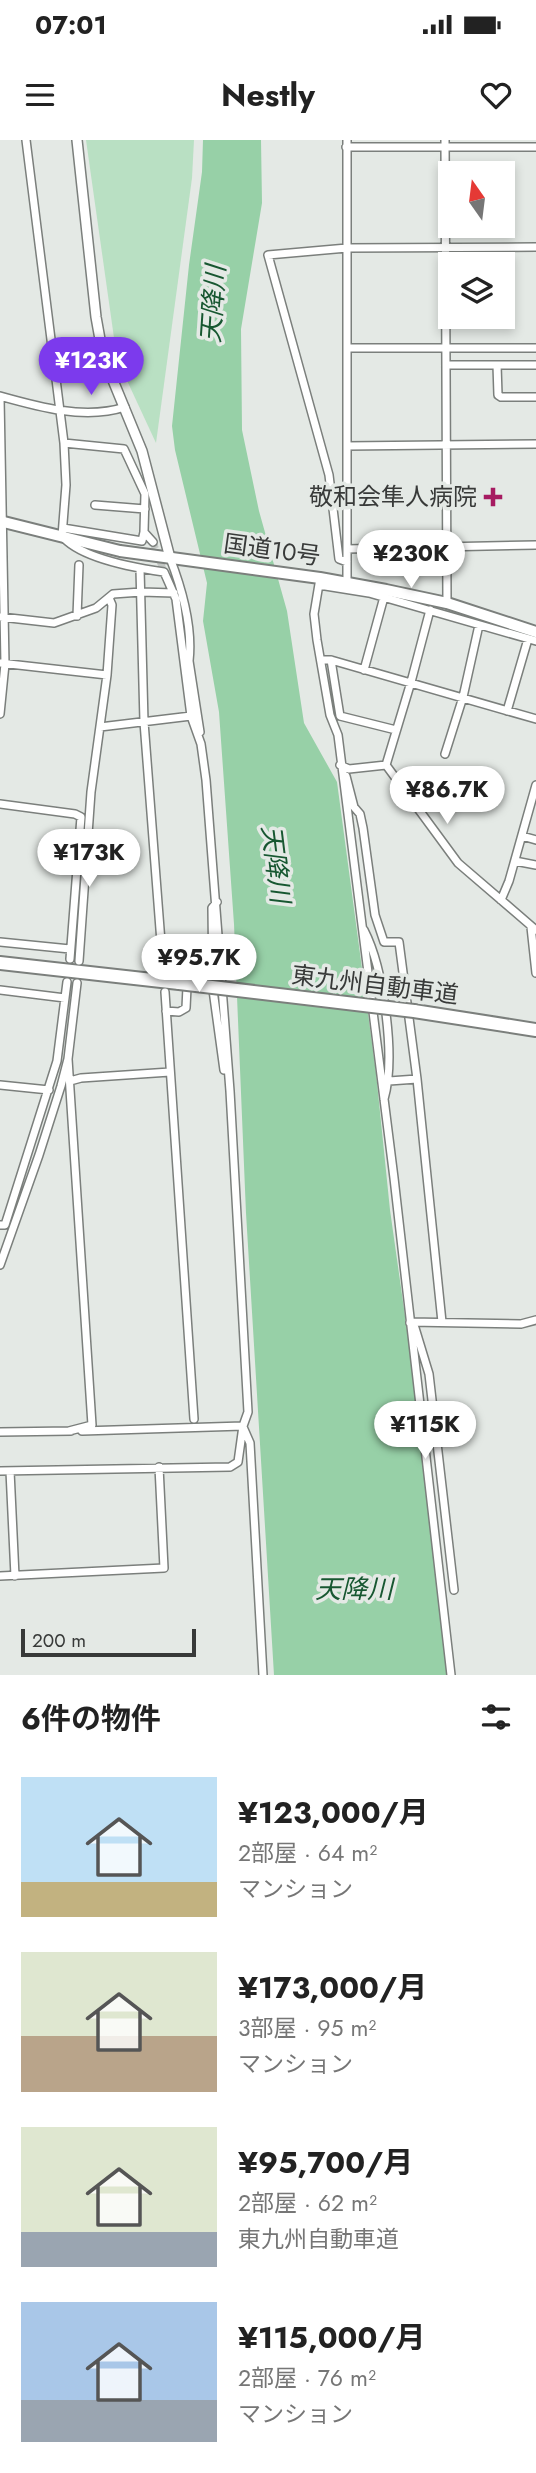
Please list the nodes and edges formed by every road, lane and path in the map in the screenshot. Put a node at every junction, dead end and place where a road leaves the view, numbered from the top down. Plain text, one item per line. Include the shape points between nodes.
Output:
1 (26, 140) edge
2 (77, 140) edge
3 (347, 144) edge
4 (445, 144) edge
5 (536, 147) edge
6 (536, 247) edge
7 (347, 248) junction
8 (444, 248) junction
9 (347, 348) junction
10 (446, 348) junction
11 (536, 348) edge
12 (446, 365) junction
13 (497, 365) junction
14 (536, 365) edge
15 (0, 397) edge
16 (536, 397) edge
17 (125, 407) junction
18 (60, 411) junction
19 (64, 443) junction
20 (536, 444) edge
21 (446, 445) junction
22 (347, 446) junction
23 (1, 452) edge
24 (149, 493) junction
25 (95, 505) dead end
26 (145, 509) junction
27 (1, 521) edge
28 (144, 531) junction
29 (62, 532) junction
30 (153, 542) tunnel mouth
31 (536, 545) edge
32 (446, 547) junction
33 (347, 549) junction
34 (1, 558) edge
35 (170, 558) junction
36 (347, 562) junction
37 (79, 565) dead end
38 (140, 569) junction
39 (316, 580) junction
40 (347, 582) junction
41 (141, 592) junction
42 (174, 593) junction
43 (384, 597) junction
44 (109, 598) junction
45 (183, 598) junction
46 (447, 603) junction
47 (430, 610) junction
48 (77, 616) junction
49 (178, 616) junction
50 (2, 617) edge
51 (505, 624) junction
52 (479, 625) junction
53 (533, 637) edge
54 (322, 660) junction
55 (331, 660) junction
56 (3, 663) edge
57 (364, 670) junction
58 (107, 675) junction
59 (411, 682) junction
60 (463, 697) junction
61 (507, 711) junction
62 (0, 714) edge
63 (191, 716) junction
64 (536, 719) edge
65 (144, 722) junction
66 (100, 727) junction
67 (396, 730) junction
68 (201, 744) junction
69 (445, 754) dead end
70 (340, 765) junction
71 (386, 765) junction
72 (342, 774) junction
73 (536, 785) edge
74 (534, 798) edge
75 (0, 804) edge
76 (522, 836) junction
77 (536, 840) edge
78 (515, 861) junction
79 (536, 865) edge
80 (501, 901) junction
81 (360, 923) junction
82 (533, 928) edge
83 (0, 942) edge
84 (70, 955) junction
85 (0, 963) edge
86 (536, 973) edge
87 (67, 982) dead end
88 (77, 983) dead end
89 (0, 990) edge
90 (165, 992) dead end
91 (65, 998) junction
92 (166, 1011) junction
93 (536, 1030) edge
94 (68, 1059) junction
95 (170, 1072) junction
96 (416, 1079) junction
97 (70, 1081) junction
98 (389, 1081) junction
99 (0, 1085) edge
100 (49, 1090) junction
101 (383, 1103) junction
102 (0, 1225) edge
103 (0, 1265) edge
104 (536, 1320) edge
105 (410, 1322) junction
106 (442, 1322) junction
107 (194, 1419) dead end
108 (243, 1426) junction
109 (69, 1431) junction
110 (0, 1432) edge
111 (159, 1467) junction
112 (0, 1471) edge
113 (10, 1471) junction
114 (0, 1576) edge
115 (15, 1576) junction
116 (454, 1590) dead end
117 (263, 1675) edge
118 (451, 1675) edge

1 - 18 street
2 - 17 street via 99,341
3 - 4 street
3 - 7 street
4 - 5 street
4 - 8 street
6 - 8 street
7 - 8 street
7 - 9 street
7 - 36 street via 268,255 329,475 339,559
8 - 10 street
9 - 10 street
9 - 22 street
10 - 11 street
10 - 12 street
12 - 13 street
12 - 21 street
13 - 14 street
13 - 16 street via 498,396
15 - 18 street
15 - 23 street
17 - 18 street
17 - 24 street
18 - 19 street
19 - 24 street via 124,449
19 - 29 street
20 - 21 street
21 - 22 street
21 - 32 street
22 - 33 street
23 - 27 street
24 - 26 street
24 - 35 street
25 - 26 street
26 - 28 street
27 - 29 highway, 国道10号
27 - 34 street
28 - 29 street via 142,541
28 - 30 street
29 - 35 highway, 国道10号 via 120,551
29 - 38 street via 70,546
31 - 32 street
32 - 33 street
32 - 46 street
33 - 36 street
34 - 50 street
35 - 39 highway, 国道10号
35 - 45 street
36 - 40 street
37 - 48 street
38 - 41 street
38 - 42 street via 164,572
39 - 40 highway, 国道10号
39 - 43 street
39 - 54 street via 314,614
40 - 46 highway, 国道10号
41 - 42 street
41 - 44 street
41 - 65 street
42 - 49 street
43 - 47 street
43 - 57 street
44 - 48 street
44 - 58 street
45 - 49 street
45 - 68 street
46 - 51 highway, 国道10号
47 - 52 street
47 - 59 street
48 - 50 street via 54,623
49 - 63 street
50 - 56 street
51 - 52 street
51 - 53 highway, 国道10号
52 - 53 street
52 - 60 street
53 - 61 street
54 - 55 street
54 - 70 street
55 - 57 street
55 - 67 street via 340,716
56 - 58 street
56 - 62 street
57 - 59 street
58 - 66 street
59 - 60 street
59 - 67 street
60 - 61 street
60 - 69 street
61 - 64 street
63 - 65 street
63 - 68 street
65 - 66 street
65 - 92 street via 163,965 183,964 187,987 186,1008
66 - 84 street via 79,960
67 - 71 street
68 - 108 street via 230,1091 248,1403
70 - 71 street via 349,769
70 - 72 street
71 - 80 street via 458,863
72 - 81 street
72 - 96 street via 360,814 374,915 384,942 399,942
73 - 74 street
74 - 76 street
75 - 84 street via 81,817
76 - 77 street
76 - 78 street
78 - 79 street
78 - 80 street
80 - 82 street
81 - 98 street via 372,947 382,991
81 - 101 street
82 - 86 street
83 - 84 street
85 - 93 highway, 東九州自動車道, bridge via 414,1011
87 - 91 street
88 - 94 street
89 - 91 street
90 - 92 street
91 - 100 street
92 - 95 street
94 - 97 street
94 - 103 street
95 - 97 street
95 - 107 street
96 - 98 street
96 - 106 street
97 - 109 street via 92,1425
98 - 101 street
99 - 100 street
100 - 102 street via 5,1225
101 - 105 street
104 - 106 street via 522,1324
105 - 106 street
105 - 116 street via 429,1374
105 - 118 street
108 - 109 street
108 - 111 street via 236,1465
108 - 117 street via 250,1443
109 - 110 street
111 - 113 street
111 - 115 street via 164,1568
112 - 113 street
113 - 115 street
114 - 115 street

